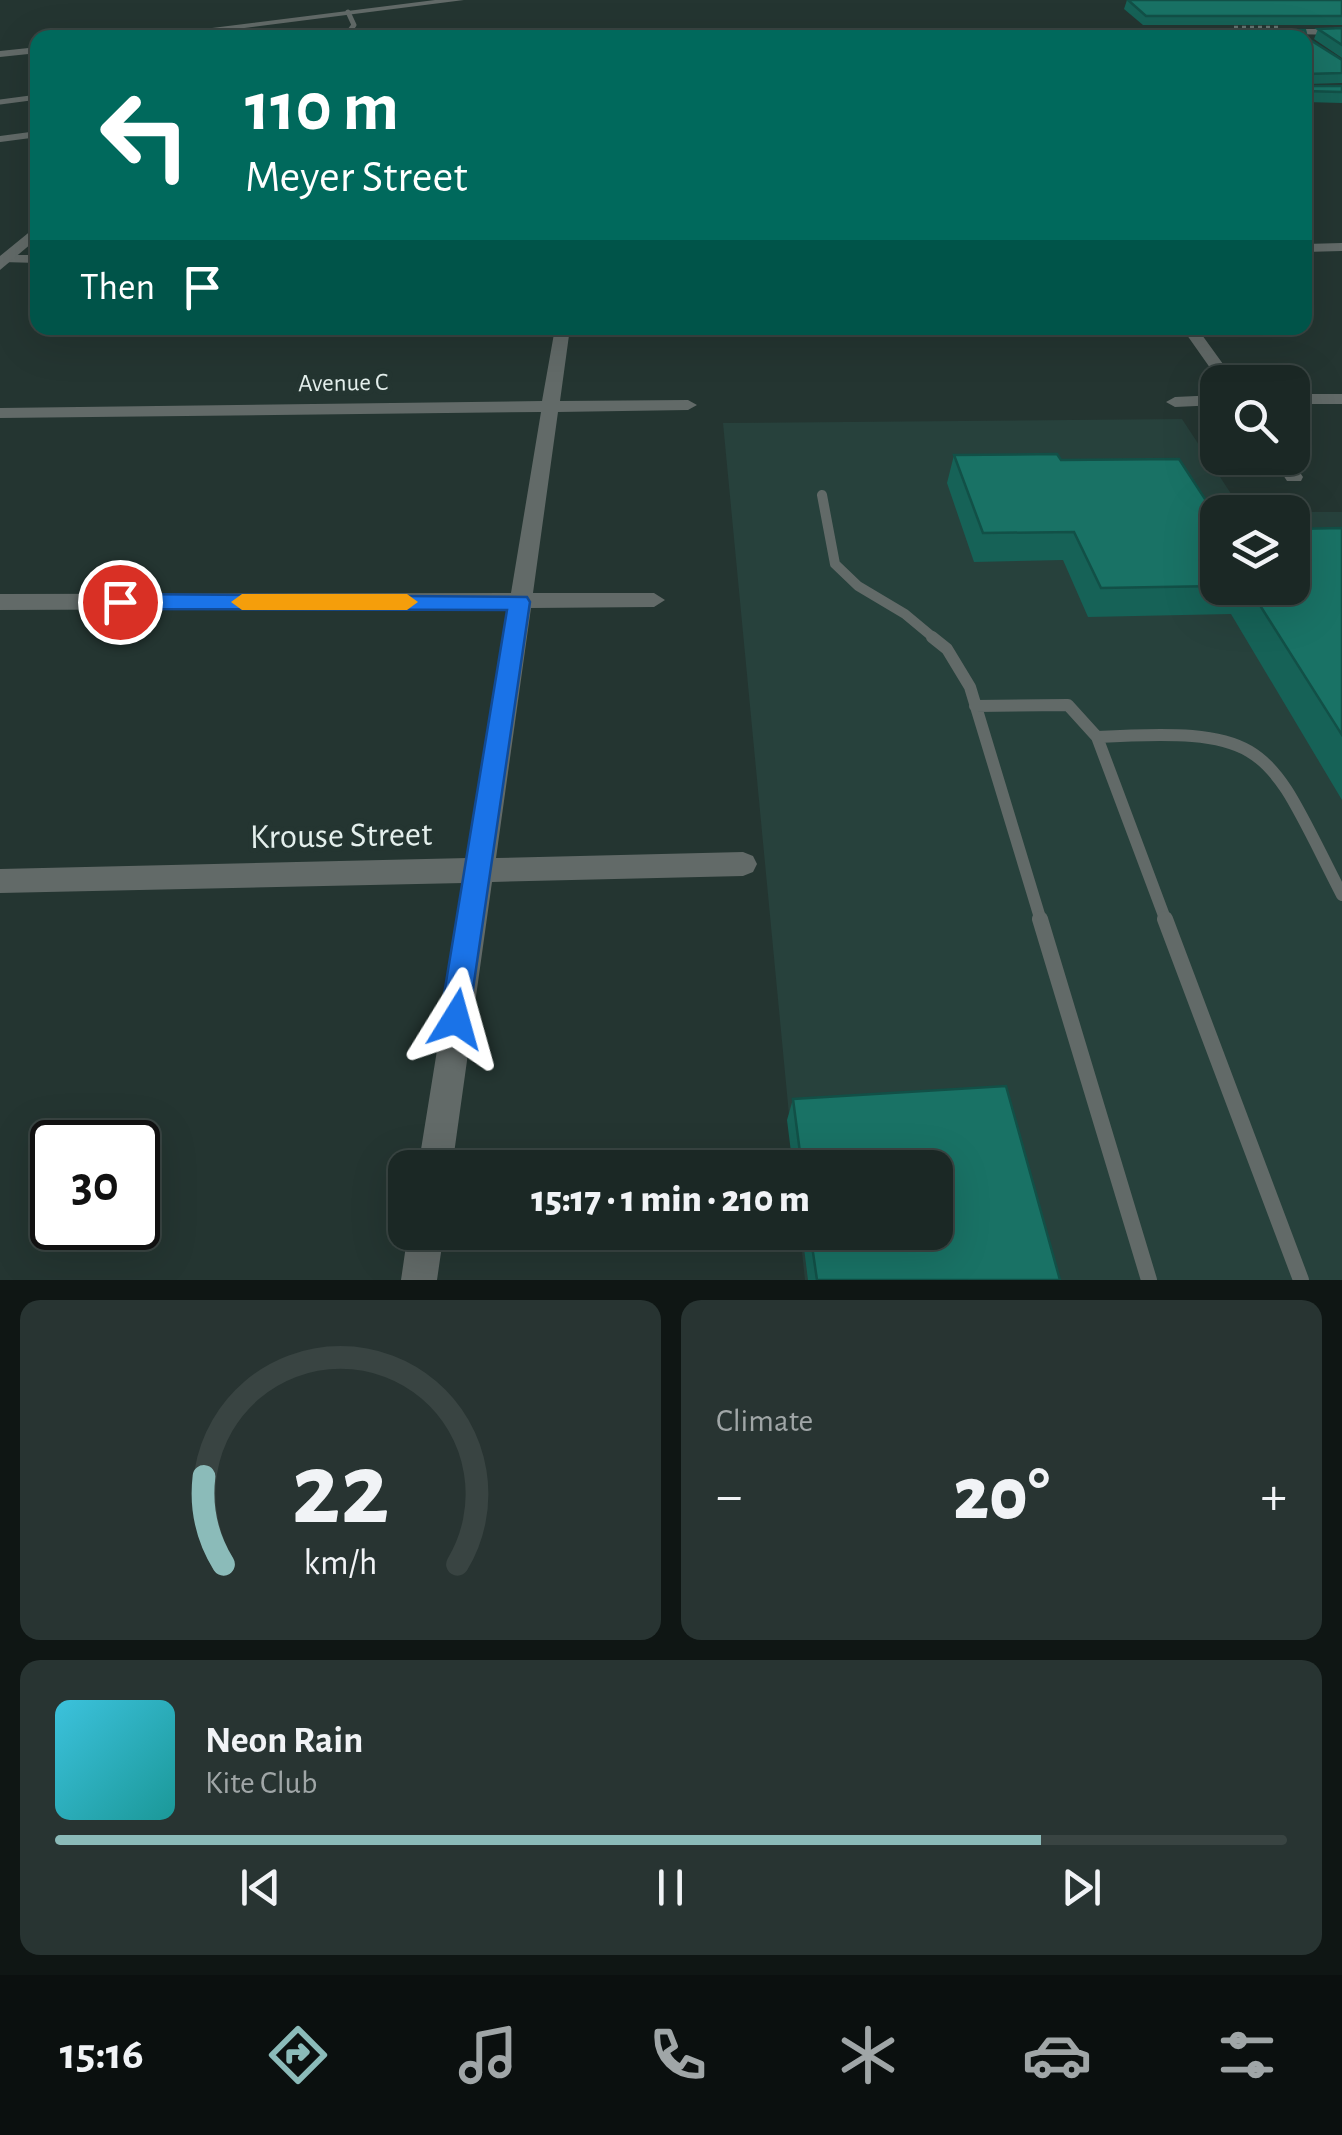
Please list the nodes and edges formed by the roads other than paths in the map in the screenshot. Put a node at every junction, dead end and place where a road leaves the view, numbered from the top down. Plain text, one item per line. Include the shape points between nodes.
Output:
1 (459, 0) edge
2 (271, 4) dead end
3 (348, 12) junction
4 (1202, 16) edge
5 (252, 23) junction
6 (198, 30) edge
7 (245, 30) edge
8 (351, 30) edge
9 (1207, 30) edge
10 (1312, 32) edge
11 (1342, 32) edge
12 (30, 51) edge
13 (0, 54) edge
14 (30, 98) edge
15 (0, 102) edge
16 (30, 135) edge
17 (0, 139) edge
18 (30, 236) edge
19 (1312, 248) edge
20 (1342, 248) edge
21 (30, 259) edge
22 (3, 262) edge
23 (561, 335) edge
24 (1194, 335) edge
25 (1216, 365) edge
26 (1342, 398) edge
27 (1310, 399) edge
28 (1200, 401) edge
29 (1175, 402) dead end
30 (551, 404) junction
31 (688, 405) dead end
32 (0, 413) edge
33 (822, 495) dead end
34 (654, 600) dead end
35 (0, 602) edge
36 (519, 602) junction
37 (975, 706) junction
38 (1097, 738) junction
39 (743, 864) dead end
40 (477, 871) junction
41 (0, 880) edge
42 (1342, 895) edge
43 (438, 1150) edge
44 (423, 1250) edge
45 (419, 1280) edge
46 (1149, 1280) edge
47 (1302, 1280) edge

1 - 3 street
2 - 5 street
3 - 5 street
3 - 8 lane
4 - 9 street via 1232,29
5 - 6 street
5 - 7 street
10 - 11 street
12 - 13 street
14 - 15 lane
16 - 17 lane
18 - 22 street
19 - 20 street
21 - 22 street
23 - 30 street
24 - 25 street
26 - 27 street
28 - 29 street
30 - 31 street, Avenue C
30 - 32 street, Avenue C
30 - 36 street
33 - 37 lane via 836,564 947,649
34 - 36 street
35 - 36 street
36 - 40 street
37 - 38 lane via 1068,705
37 - 46 lane
38 - 42 lane via 1226,739 1260,755 1281,778
38 - 47 lane
39 - 40 street, Krouse Street
40 - 41 street, Krouse Street
40 - 43 street
44 - 45 street

